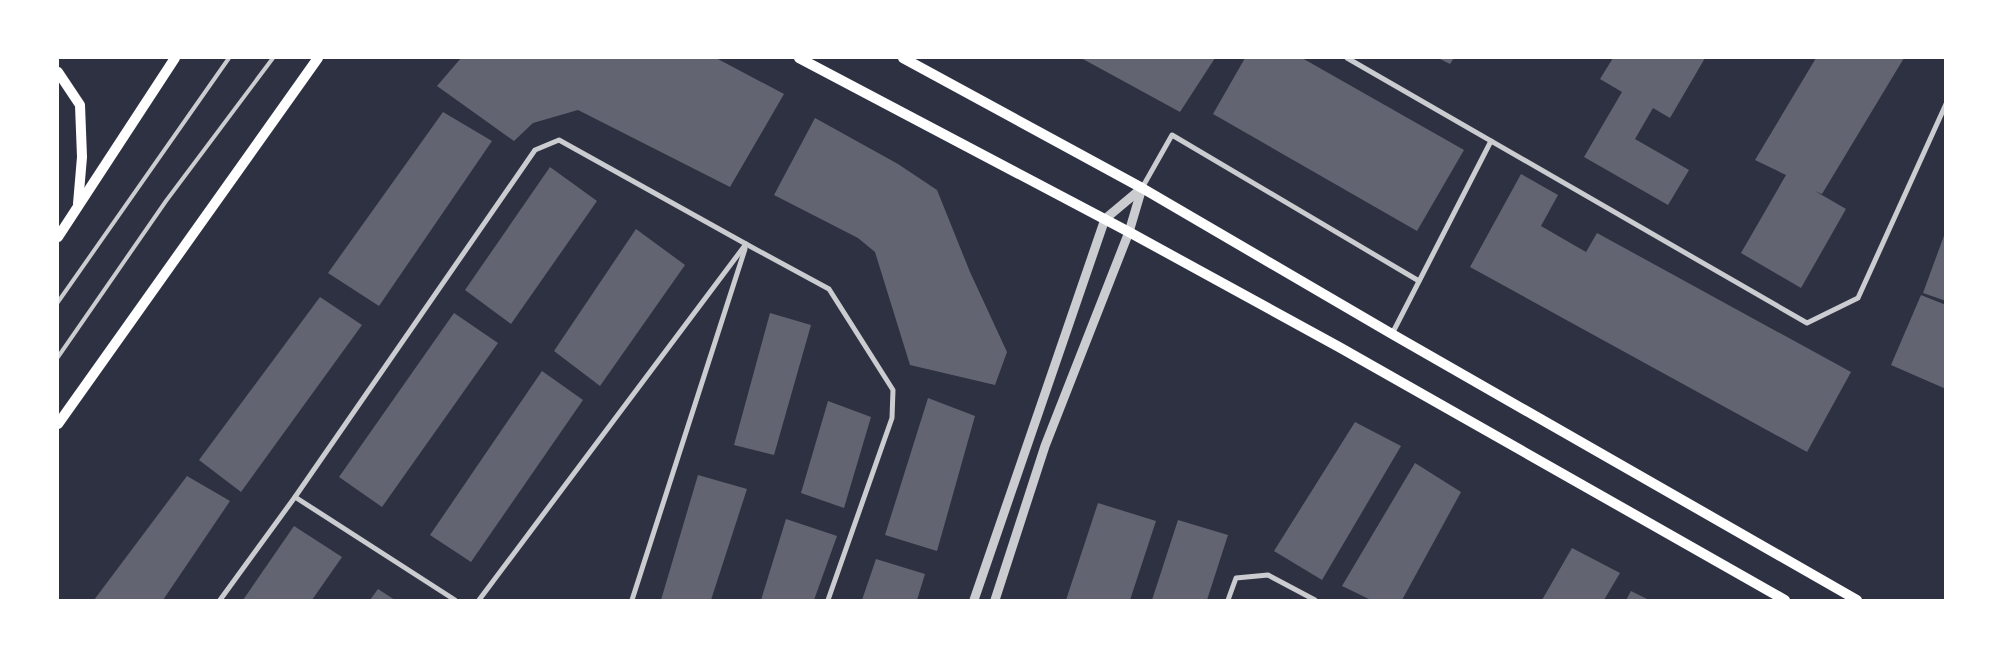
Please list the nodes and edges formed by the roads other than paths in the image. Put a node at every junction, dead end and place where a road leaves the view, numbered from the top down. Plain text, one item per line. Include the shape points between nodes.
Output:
1 (174, 58) edge
2 (228, 58) edge
3 (273, 58) edge
4 (318, 58) edge
5 (799, 58) edge
6 (903, 58) edge
7 (1348, 58) edge
8 (58, 72) edge
9 (1946, 104) edge
10 (1491, 140) junction
11 (1142, 188) junction
12 (78, 206) junction
13 (1105, 219) junction
14 (1129, 232) junction
15 (58, 237) edge
16 (746, 244) junction
17 (1419, 281) junction
18 (58, 302) edge
19 (1392, 334) junction
20 (58, 357) edge
21 (58, 424) edge
22 (295, 496) junction
23 (220, 600) edge
24 (455, 600) edge
25 (479, 600) edge
26 (632, 600) edge
27 (828, 600) edge
28 (974, 600) edge
29 (995, 600) edge
30 (1228, 600) edge
31 (1315, 600) edge
32 (1785, 600) edge
33 (1857, 600) edge

1 - 12 main road
2 - 18 lane
3 - 20 lane via 166,201
4 - 21 main road
5 - 13 main road
6 - 11 main road
7 - 10 street
8 - 12 main road via 80,105 82,157
9 - 10 street via 1858,298 1807,323
10 - 17 street
11 - 13 street
11 - 14 street
11 - 17 street via 1172,135
11 - 19 main road
12 - 15 main road
13 - 14 main road
13 - 28 street
14 - 29 street via 1045,446
14 - 32 main road
16 - 22 street via 560,140 535,150
16 - 25 street
16 - 26 street
16 - 27 street via 829,288 894,390 892,418
17 - 19 street
19 - 33 main road
22 - 23 street
22 - 24 street
30 - 31 street via 1236,578 1268,575

